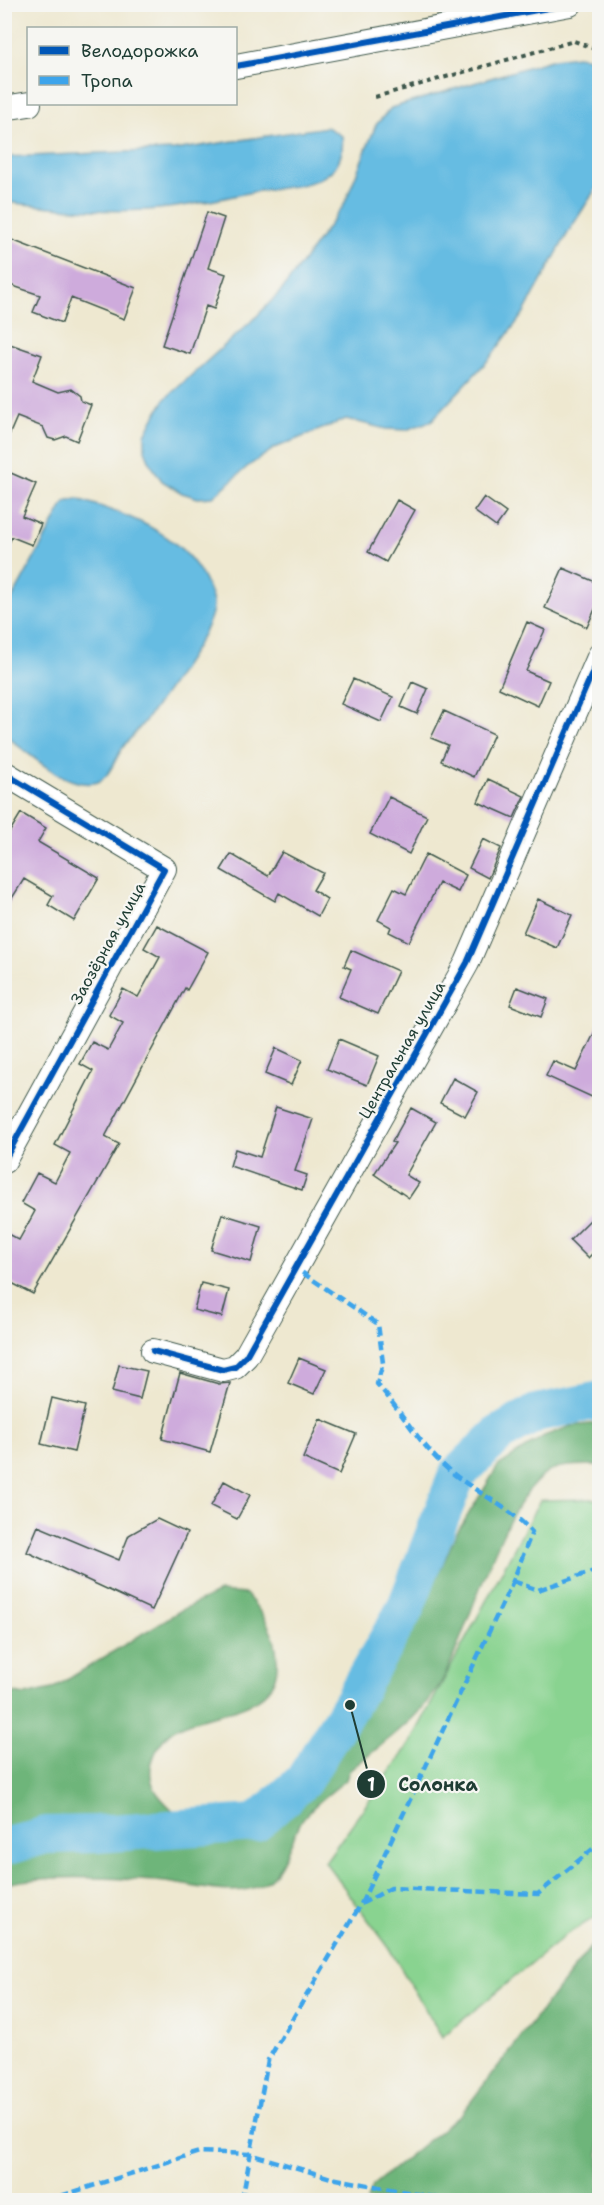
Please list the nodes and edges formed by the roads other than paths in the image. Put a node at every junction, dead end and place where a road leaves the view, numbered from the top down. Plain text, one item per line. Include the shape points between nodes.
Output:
1 (570, 4) edge
2 (237, 66) edge
3 (27, 104) edge
4 (4, 108) edge
5 (600, 655) edge
6 (4, 772) edge
7 (4, 1161) edge
8 (153, 1351) dead end

1 - 2 street
3 - 4 street
5 - 8 street, Центральная улица via 468,963 246,1356 235,1367 223,1370
6 - 7 street, Заозёрная улица via 164,869

